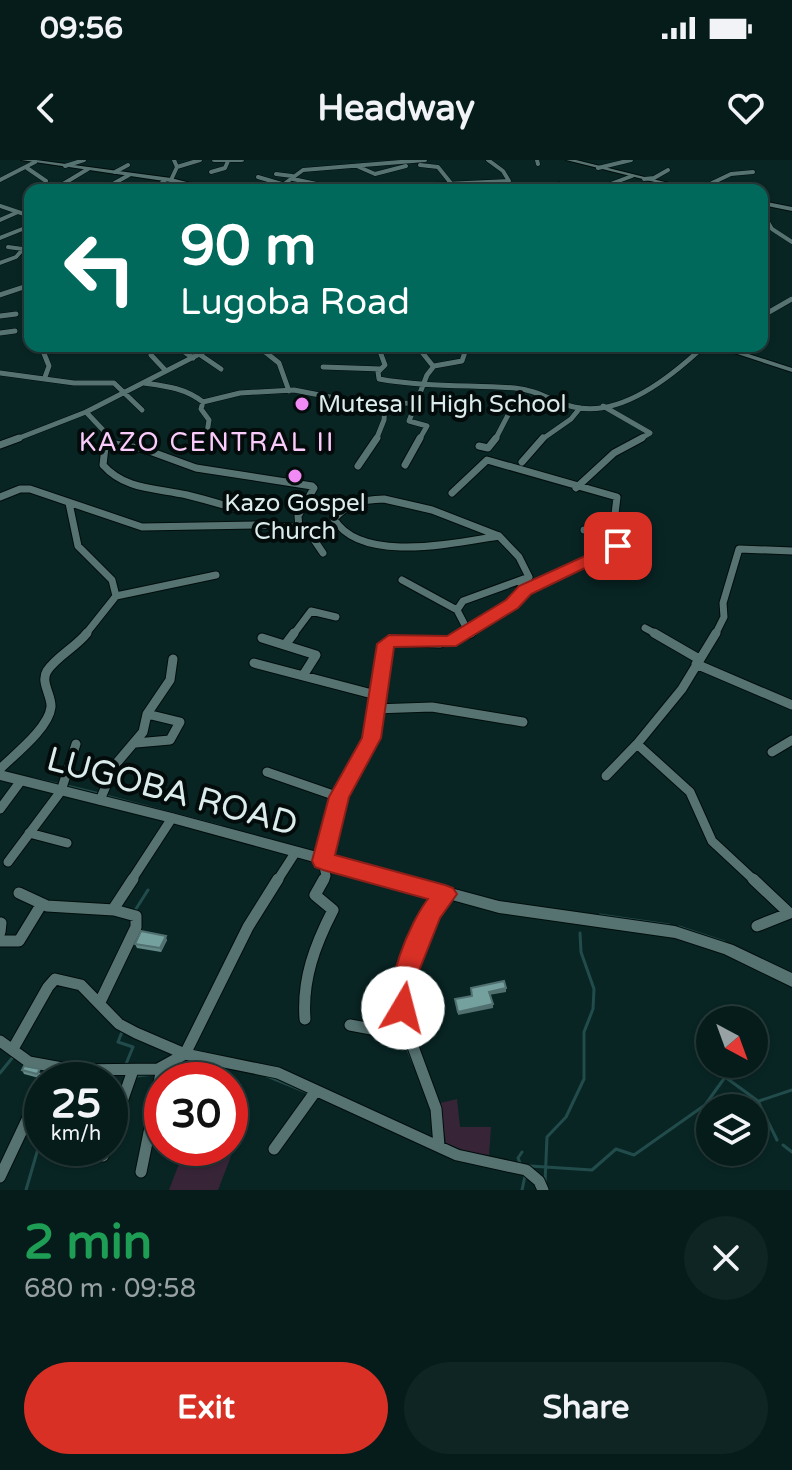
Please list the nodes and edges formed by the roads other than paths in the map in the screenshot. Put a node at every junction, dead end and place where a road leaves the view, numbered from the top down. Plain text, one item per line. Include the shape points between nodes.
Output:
1 (24, 160) edge
2 (84, 160) edge
3 (174, 160) edge
4 (200, 160) edge
5 (214, 160) edge
6 (242, 160) edge
7 (425, 160) edge
8 (488, 160) edge
9 (569, 160) edge
10 (631, 160) edge
11 (228, 161) edge
12 (398, 161) edge
13 (35, 162) edge
14 (356, 163) edge
15 (128, 165) dead end
16 (65, 166) junction
17 (177, 167) junction
18 (27, 168) junction
19 (598, 168) junction
20 (88, 169) junction
21 (668, 170) dead end
22 (115, 172) junction
23 (211, 172) dead end
24 (753, 172) dead end
25 (276, 174) dead end
26 (129, 175) junction
27 (632, 176) junction
28 (258, 177) dead end
29 (293, 178) junction
30 (644, 179) junction
31 (0, 180) edge
32 (168, 180) junction
33 (46, 181) dead end
34 (450, 182) junction
35 (425, 183) joint
36 (63, 184) dead end
37 (113, 184) edge
38 (162, 184) edge
39 (182, 184) edge
40 (282, 184) edge
41 (286, 184) edge
42 (319, 184) edge
43 (411, 184) edge
44 (611, 184) edge
45 (666, 184) edge
46 (712, 184) edge
47 (768, 204) edge
48 (0, 206) edge
49 (792, 209) edge
50 (18, 212) junction
51 (24, 214) edge
52 (0, 220) edge
53 (768, 226) edge
54 (24, 228) edge
55 (0, 238) edge
56 (792, 242) edge
57 (8, 247) dead end
58 (24, 249) edge
59 (24, 251) edge
60 (0, 263) edge
61 (24, 287) edge
62 (0, 295) edge
63 (792, 299) edge
64 (768, 313) edge
65 (16, 314) dead end
66 (0, 316) edge
67 (15, 331) dead end
68 (0, 333) edge
69 (46, 352) edge
70 (188, 352) edge
71 (204, 352) edge
72 (265, 352) edge
73 (380, 352) edge
74 (425, 352) edge
75 (465, 352) edge
76 (697, 352) edge
77 (736, 352) edge
78 (151, 355) dead end
79 (196, 356) junction
80 (433, 366) junction
81 (323, 367) dead end
82 (221, 369) dead end
83 (381, 369) junction
84 (792, 370) edge
85 (166, 371) junction
86 (0, 373) edge
87 (45, 377) junction
88 (144, 383) junction
89 (424, 384) junction
90 (521, 390) junction
91 (289, 391) junction
92 (123, 393) junction
93 (203, 402) junction
94 (418, 403) junction
95 (385, 405) junction
96 (603, 405) junction
97 (580, 408) junction
98 (142, 410) dead end
99 (86, 412) junction
100 (207, 433) dead end
101 (109, 443) junction
102 (0, 445) edge
103 (479, 446) dead end
104 (522, 462) dead end
105 (405, 465) dead end
106 (358, 466) dead end
107 (576, 488) junction
108 (452, 493) dead end
109 (0, 497) edge
110 (69, 503) junction
111 (237, 509) dead end
112 (615, 514) dead end
113 (299, 527) junction
114 (584, 530) dead end
115 (500, 536) junction
116 (792, 551) edge
117 (323, 553) dead end
118 (216, 575) dead end
119 (529, 577) junction
120 (402, 580) dead end
121 (525, 590) junction
122 (116, 596) junction
123 (457, 610) junction
124 (336, 617) dead end
125 (645, 628) dead end
126 (469, 633) junction
127 (262, 638) dead end
128 (285, 645) junction
129 (173, 659) dead end
130 (697, 661) junction
131 (254, 663) dead end
132 (304, 674) junction
133 (376, 695) junction
134 (792, 705) edge
135 (374, 709) junction
136 (147, 714) junction
137 (523, 722) dead end
138 (792, 740) edge
139 (136, 743) junction
140 (76, 744) dead end
141 (637, 744) junction
142 (772, 752) dead end
143 (0, 769) edge
144 (267, 772) dead end
145 (0, 775) edge
146 (606, 776) dead end
147 (20, 782) junction
148 (61, 791) junction
149 (339, 797) junction
150 (100, 800) junction
151 (0, 809) edge
152 (172, 818) junction
153 (29, 833) junction
154 (67, 843) dead end
155 (295, 853) junction
156 (323, 861) junction
157 (8, 862) dead end
158 (19, 893) dead end
159 (445, 894) junction
160 (41, 905) junction
161 (114, 908) junction
162 (790, 913) edge
163 (757, 926) dead end
164 (0, 941) edge
165 (792, 980) edge
166 (100, 1002) junction
167 (305, 1019) dead end
168 (350, 1025) dead end
169 (409, 1036) junction
170 (0, 1041) edge
171 (14, 1047) junction
172 (185, 1054) junction
173 (29, 1062) edge
174 (172, 1062) edge
175 (144, 1071) edge
176 (128, 1073) edge
177 (132, 1073) junction
178 (128, 1084) edge
179 (315, 1092) junction
180 (24, 1126) edge
181 (439, 1146) junction
182 (274, 1149) dead end
183 (144, 1157) edge
184 (141, 1172) dead end
185 (0, 1177) edge
186 (541, 1185) edge

1 - 13 street
2 - 16 street
3 - 17 street
4 - 17 street
5 - 11 street
6 - 11 street
7 - 12 street
8 - 34 street via 509,181
9 - 19 street
10 - 19 street
11 - 23 street via 225,168
12 - 14 street
13 - 16 street
13 - 18 street
14 - 29 street via 309,169
14 - 34 street via 375,174 432,163
15 - 22 street
16 - 20 street
17 - 32 street
18 - 31 street
18 - 33 street
19 - 27 street
20 - 22 street
20 - 36 street
21 - 30 street
22 - 26 street
24 - 46 street via 725,176
25 - 29 street
26 - 32 street
26 - 37 street
27 - 30 street
27 - 44 street
28 - 40 street
29 - 41 street
29 - 42 street
30 - 45 street
32 - 38 street
32 - 39 street
34 - 35 street
35 - 43 street
47 - 49 street
48 - 50 street
50 - 51 street
50 - 52 street
53 - 56 street
54 - 55 street
57 - 58 street
59 - 60 street
61 - 62 street
63 - 64 street
65 - 66 street
67 - 68 street
69 - 87 street
70 - 79 street
71 - 79 street
72 - 91 street via 279,363
73 - 83 street via 385,365
74 - 80 street
75 - 80 street via 462,361
76 - 96 street via 667,378
77 - 84 street
78 - 85 street
79 - 82 street
79 - 85 street
80 - 89 street
81 - 83 street
83 - 89 street via 379,379
85 - 88 street
86 - 87 street
87 - 92 street via 114,383
88 - 92 street
88 - 93 street via 185,388
89 - 90 street
89 - 94 street
90 - 97 street
90 - 103 street via 494,441 488,448
91 - 93 street via 240,393
91 - 95 street
92 - 98 street
92 - 99 street
93 - 100 street
94 - 95 street
94 - 105 street via 409,422 427,426
95 - 106 street via 373,449
96 - 97 street
96 - 107 street via 650,433 607,459
97 - 104 street via 545,435
99 - 101 street
99 - 102 street
101 - 111 street via 103,465 121,480
101 - 113 street via 196,468 312,486 298,516
107 - 108 street via 487,460
107 - 112 street via 617,497
109 - 110 street via 26,489
110 - 113 street via 142,527
110 - 122 street via 78,546 107,574
113 - 117 street via 306,528
114 - 121 street via 616,533 618,546
115 - 115 street via 378,497 352,500 334,519 340,533 373,544 423,546
115 - 119 street
116 - 130 street via 739,549 722,623
118 - 122 street
119 - 121 street
119 - 123 street via 463,601
120 - 123 street
121 - 126 street
122 - 143 street via 77,646 47,670 48,716
123 - 126 street
124 - 128 street via 311,611
125 - 130 street
126 - 133 street via 450,642 389,641
127 - 128 street
128 - 132 street via 316,655
129 - 136 street via 170,680
130 - 134 street
130 - 141 street via 682,689
131 - 132 street
132 - 133 street
133 - 135 street
135 - 137 street via 432,707
135 - 149 street via 370,743
136 - 139 street
136 - 139 street via 180,722 170,740
138 - 142 street
139 - 150 street via 115,765
140 - 148 street
141 - 146 street
141 - 162 street via 690,792 712,841
144 - 149 street
145 - 147 street, LUGOBA ROAD
147 - 148 street, LUGOBA ROAD
147 - 151 street
148 - 150 street, LUGOBA ROAD
148 - 153 street
149 - 156 street
150 - 152 street, LUGOBA ROAD
152 - 155 street, LUGOBA ROAD
152 - 161 street
153 - 154 street
153 - 157 street
155 - 156 street, LUGOBA ROAD
155 - 172 street via 248,927
156 - 159 street, LUGOBA ROAD
156 - 167 street via 326,876 315,895 333,910 309,958 302,998
158 - 160 street
159 - 165 street, LUGOBA ROAD via 499,907 675,932 728,949
159 - 169 street via 431,913 403,981
160 - 161 street via 82,911
160 - 164 street via 19,941
161 - 166 street via 136,916 136,927
162 - 163 street
166 - 171 street via 81,985 55,979
166 - 172 street via 119,1024
168 - 169 street
169 - 181 street via 436,1109
170 - 171 street
171 - 173 street
172 - 174 street
172 - 179 street via 268,1069
175 - 177 street
176 - 177 street
177 - 178 street
179 - 181 street
179 - 182 street
180 - 185 street
181 - 186 street via 526,1170
183 - 184 street

